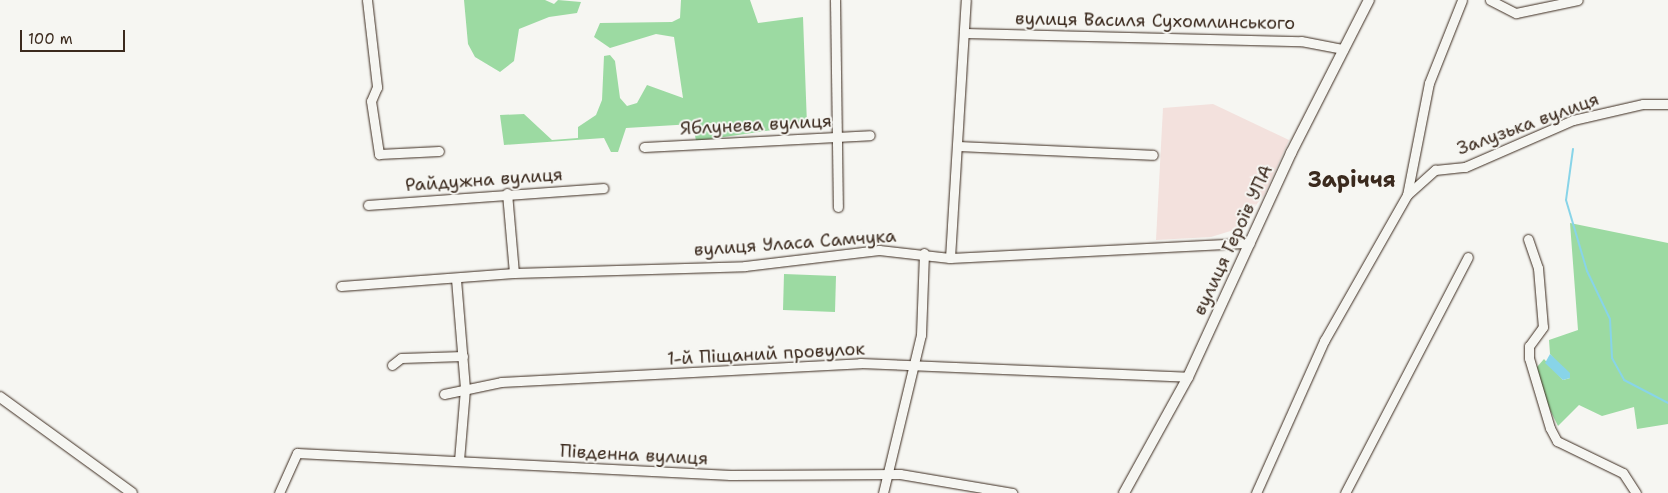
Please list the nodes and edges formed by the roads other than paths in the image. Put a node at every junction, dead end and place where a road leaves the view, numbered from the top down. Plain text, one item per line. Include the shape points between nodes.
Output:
1 (368, 0) edge
2 (835, 0) edge
3 (966, 0) edge
4 (1370, 0) edge
5 (1462, 0) edge
6 (1490, 0) edge
7 (1578, 0) edge
8 (965, 33) junction
9 (1343, 49) junction
10 (1668, 104) edge
11 (870, 135) dead end
12 (837, 137) junction
13 (958, 146) junction
14 (644, 147) dead end
15 (439, 151) dead end
16 (1153, 154) dead end
17 (603, 188) dead end
18 (507, 193) junction
19 (1408, 195) junction
20 (368, 205) dead end
21 (838, 207) dead end
22 (1528, 239) dead end
23 (1250, 243) junction
24 (924, 253) junction
25 (1468, 257) dead end
26 (950, 258) junction
27 (514, 274) junction
28 (456, 279) junction
29 (342, 286) dead end
30 (463, 356) junction
31 (392, 365) dead end
32 (910, 368) junction
33 (1188, 377) junction
34 (465, 389) junction
35 (444, 394) dead end
36 (0, 397) edge
37 (459, 461) junction
38 (888, 475) junction
39 (132, 493) edge
40 (279, 493) edge
41 (883, 493) edge
42 (1012, 493) edge
43 (1124, 493) edge
44 (1256, 493) edge
45 (1346, 493) edge
46 (1636, 493) edge

1 - 15 street via 377,87 371,101 379,154
2 - 12 street
3 - 8 street
4 - 9 street, вулиця Героїв УПА
5 - 19 street via 1429,83
6 - 7 street via 1516,13
8 - 9 street, вулиця Василя Сухомлинського via 1301,41
8 - 13 street
9 - 23 street, вулиця Героїв УПА
10 - 19 street, Залузька вулиця via 1643,104 1573,120 1465,167 1435,170
11 - 12 street, Яблунева вулиця
12 - 14 street, Яблунева вулиця
12 - 21 street
13 - 16 street
13 - 26 street
17 - 18 street, Райдужна вулиця
18 - 20 street, Райдужна вулиця
18 - 27 street
19 - 44 street via 1324,341
22 - 46 street via 1538,268 1543,327 1529,346 1530,365 1550,428 1557,441 1622,473
23 - 26 street, вулиця Уласа Самчука
23 - 33 street, вулиця Героїв УПА
24 - 26 street, вулиця Уласа Самчука
24 - 27 street, вулиця Уласа Самчука via 880,250 746,266
24 - 32 street via 921,334
25 - 45 street
27 - 28 street, вулиця Уласа Самчука
28 - 29 street, вулиця Уласа Самчука
28 - 30 street
30 - 31 street via 401,358
30 - 34 street
32 - 33 street, 1-й Піщаний провулок via 1053,369
32 - 34 street, 1-й Піщаний провулок via 860,363 501,382
32 - 38 street
33 - 43 street, вулиця Героїв УПА
34 - 35 street, 1-й Піщаний провулок
34 - 37 street
36 - 39 street
37 - 38 street, Південна вулиця via 730,476
37 - 40 street, Південна вулиця via 297,454
38 - 41 street
38 - 42 street, Південна вулиця via 932,478

